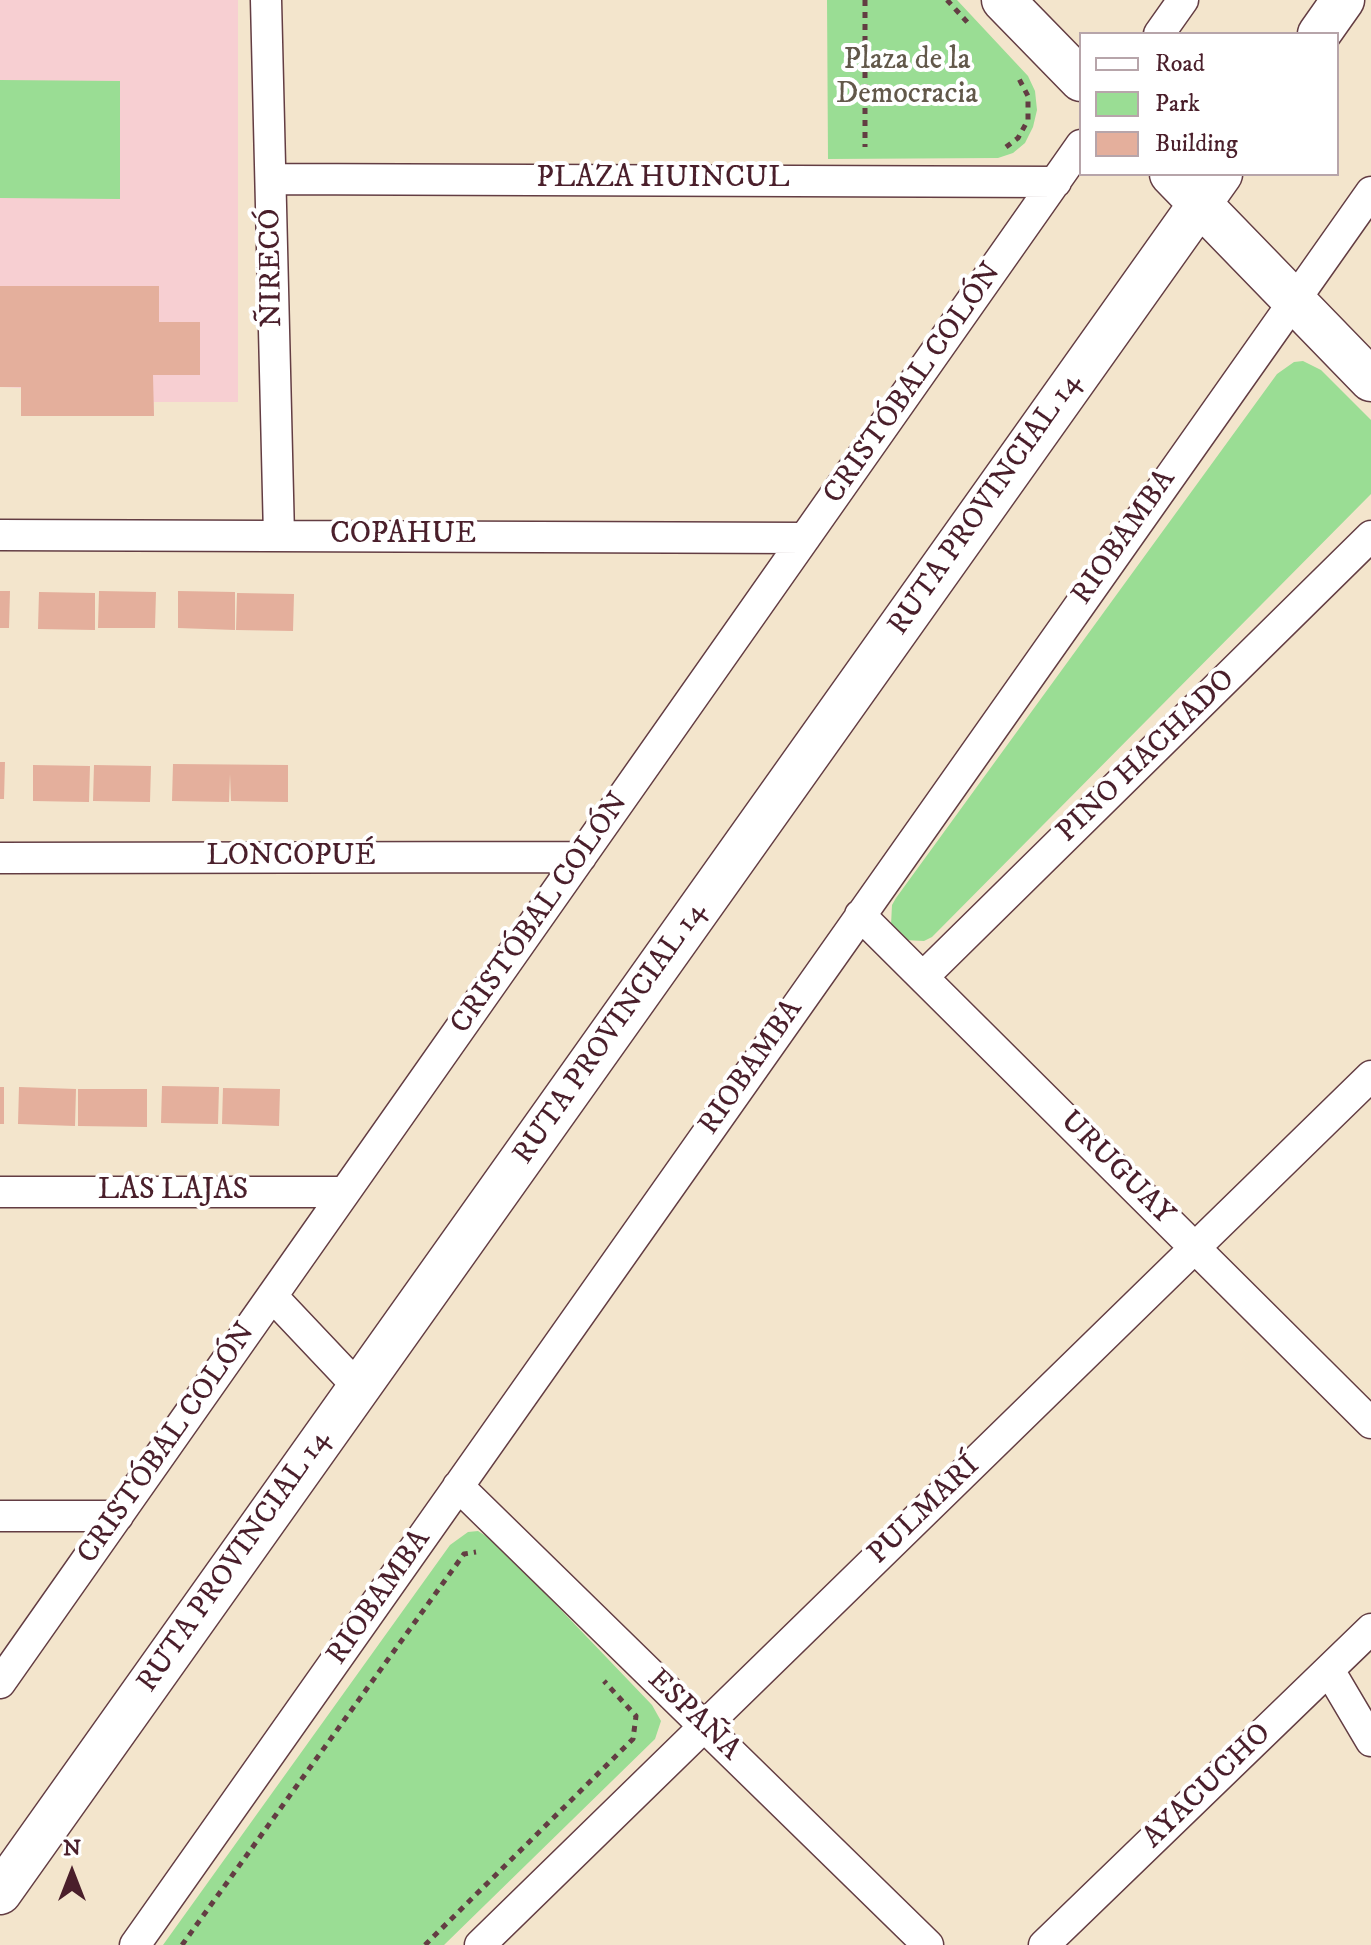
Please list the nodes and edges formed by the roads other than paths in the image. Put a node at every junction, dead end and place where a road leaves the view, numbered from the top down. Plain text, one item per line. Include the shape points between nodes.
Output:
1 (266, 0) edge
2 (1003, 0) edge
3 (1183, 0) edge
4 (1343, 0) edge
5 (1160, 32) edge
6 (1320, 32) edge
7 (1079, 78) edge
8 (1079, 148) edge
9 (1176, 176) edge
10 (271, 179) junction
11 (1056, 182) junction
12 (1210, 189) edge
13 (1371, 192) edge
14 (1293, 299) junction
15 (1371, 380) edge
16 (0, 535) edge
17 (279, 536) junction
18 (1371, 536) edge
19 (805, 538) junction
20 (581, 857) junction
21 (0, 858) edge
22 (860, 915) junction
23 (923, 977) junction
24 (1371, 1076) edge
25 (0, 1192) edge
26 (345, 1192) junction
27 (1195, 1248) junction
28 (272, 1296) junction
29 (359, 1388) junction
30 (1371, 1423) edge
31 (458, 1486) junction
32 (0, 1516) edge
33 (118, 1516) junction
34 (1371, 1629) edge
35 (1329, 1670) junction
36 (0, 1683) edge
37 (704, 1726) junction
38 (1371, 1741) edge
39 (0, 1893) edge
40 (135, 1945) edge
41 (480, 1945) edge
42 (928, 1945) edge
43 (1044, 1945) edge

1 - 10 street, ÑIRECÓ
2 - 7 main road
3 - 5 street
4 - 6 main road
8 - 11 street, CRISTÓBAL COLÓN
9 - 12 main road
10 - 11 street, PLAZA HUINCUL
10 - 17 street, ÑIRECÓ
11 - 19 street, CRISTÓBAL COLÓN
12 - 14 main road
12 - 29 main road, RUTA PROVINCIAL 14
13 - 14 street, RIOBAMBA
14 - 15 main road
14 - 22 street, RIOBAMBA
16 - 17 street, COPAHUE
17 - 19 street, COPAHUE
18 - 23 street, PINO HACHADO
19 - 20 street, CRISTÓBAL COLÓN
20 - 21 street, LONCOPUÉ
20 - 26 street, CRISTÓBAL COLÓN
22 - 23 street, URUGUAY
22 - 31 street, RIOBAMBA
23 - 27 street, URUGUAY
24 - 27 street, PULMARÍ
25 - 26 street, LAS LAJAS
26 - 28 street, CRISTÓBAL COLÓN
27 - 30 street, URUGUAY
27 - 37 street, PULMARÍ
28 - 29 street
28 - 33 street, CRISTÓBAL COLÓN
29 - 39 main road, RUTA PROVINCIAL 14
31 - 37 street, ESPAÑA
31 - 40 street, RIOBAMBA
32 - 33 street
33 - 36 street, CRISTÓBAL COLÓN
34 - 35 street, AYACUCHO
35 - 38 street
35 - 43 street, AYACUCHO
37 - 41 street, PULMARÍ
37 - 42 street, ESPAÑA

